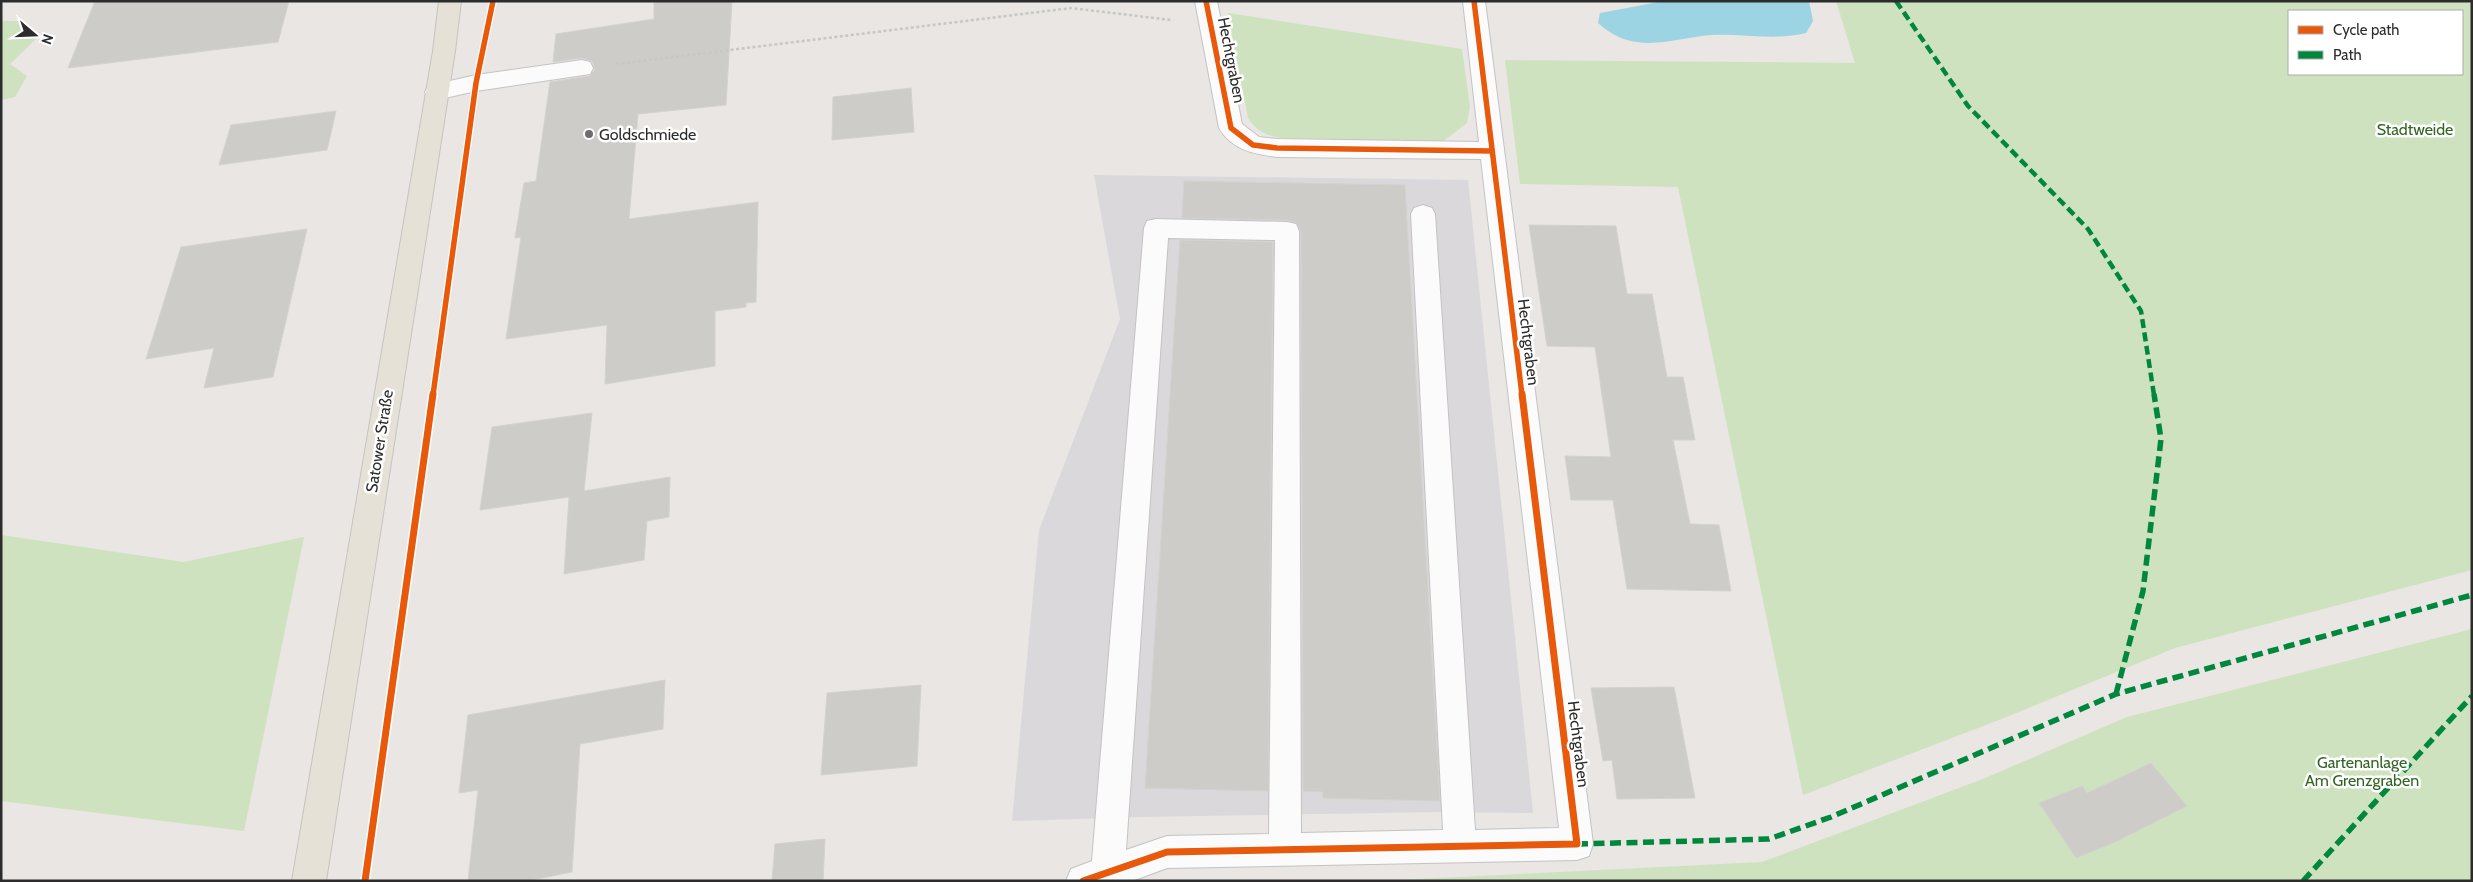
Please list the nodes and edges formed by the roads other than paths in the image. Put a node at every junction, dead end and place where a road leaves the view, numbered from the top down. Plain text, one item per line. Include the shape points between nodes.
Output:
1 (450, 1) edge
2 (1206, 1) edge
3 (1474, 1) edge
4 (582, 68) road end
5 (436, 92) junction
6 (1492, 151) junction
7 (1423, 214) dead end
8 (1460, 845) junction
9 (1285, 849) junction
10 (1096, 876) edge
11 (309, 881) edge

1 - 5 main road, Satower Straße
2 - 6 street, Hechtgraben via 1231,128 1253,145
3 - 6 street, Hechtgraben
4 - 5 street
5 - 11 main road, Satower Straße
6 - 8 street, Hechtgraben via 1577,844
7 - 8 street
8 - 9 street, Hechtgraben
9 - 10 street, Hechtgraben via 1167,852
9 - 10 street via 1287,231 1156,228

